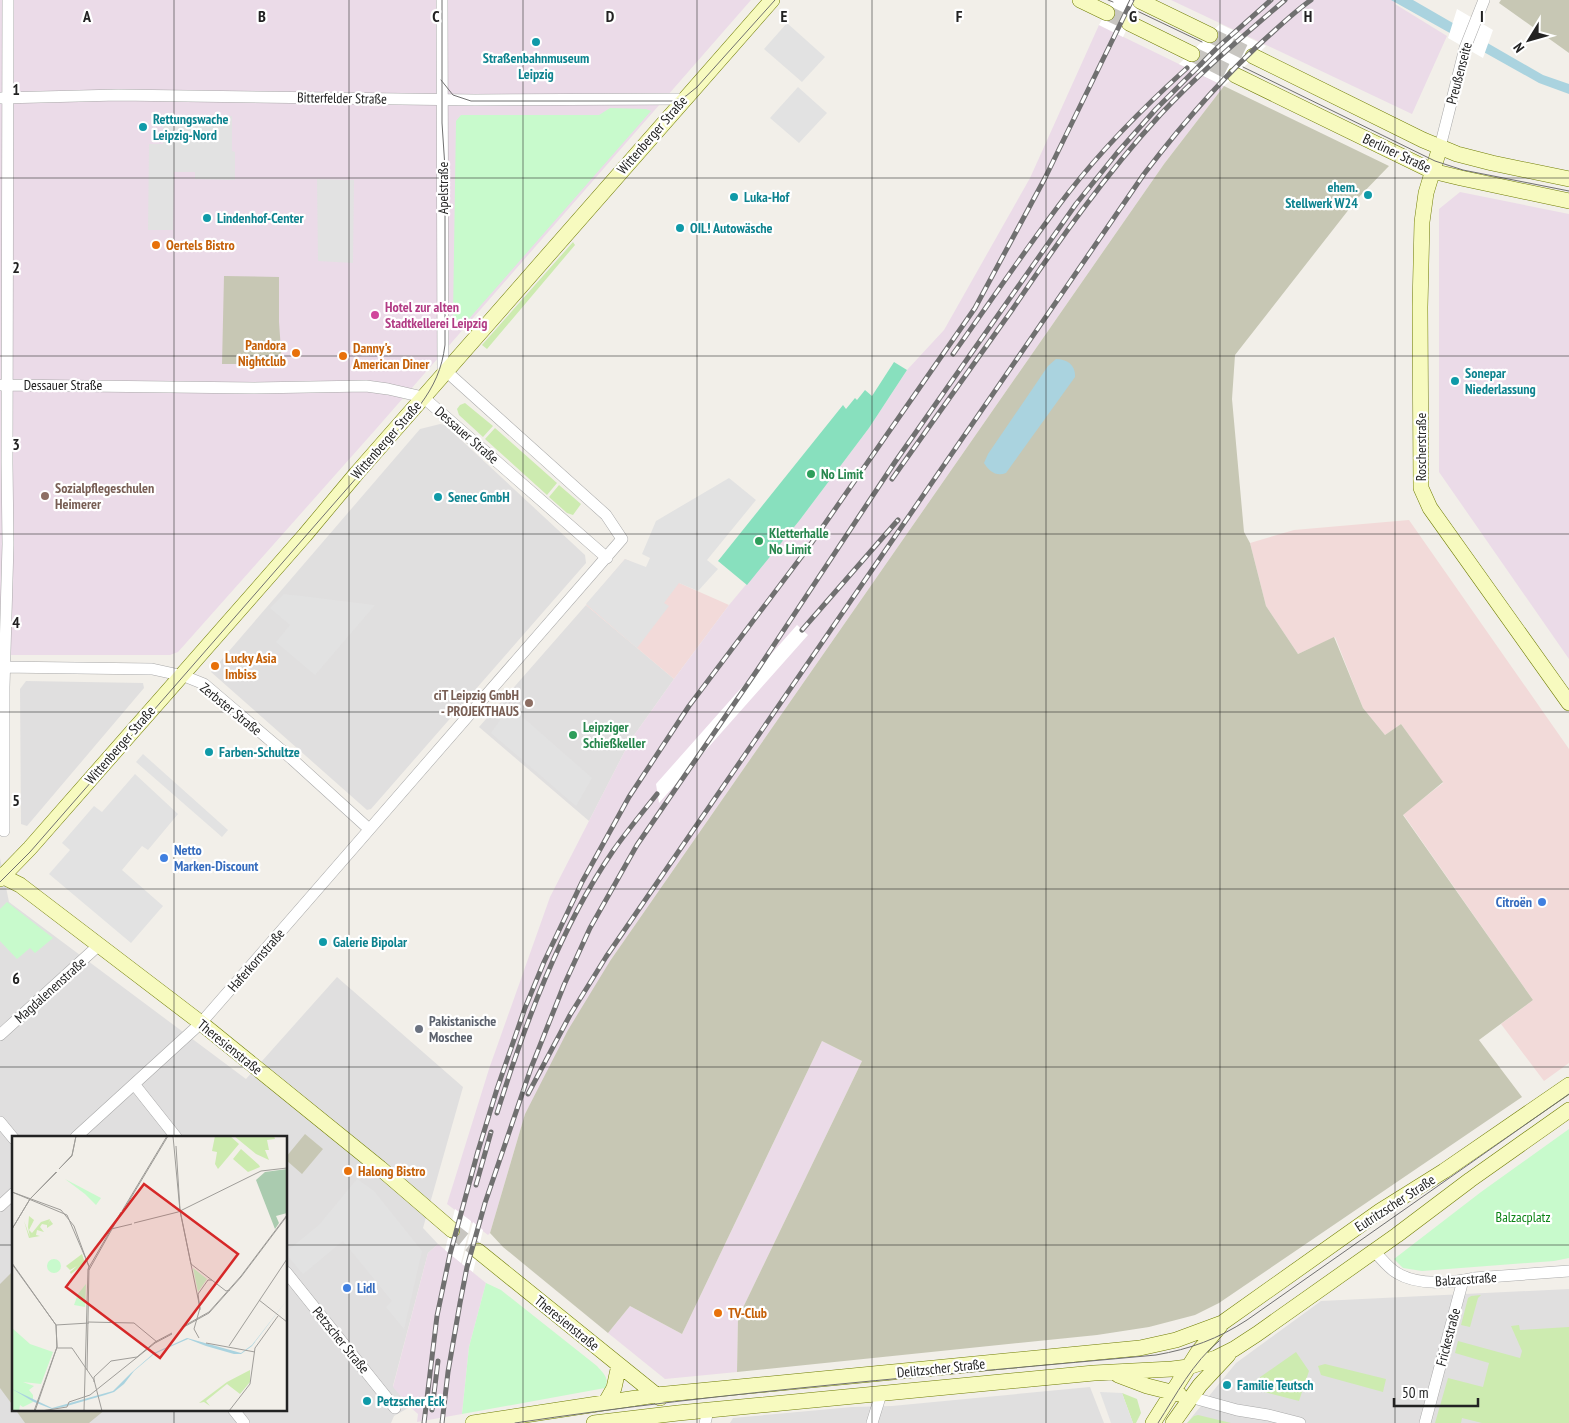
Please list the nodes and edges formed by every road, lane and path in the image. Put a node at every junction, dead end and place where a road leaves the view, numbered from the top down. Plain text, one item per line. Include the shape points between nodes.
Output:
1 (8, 0) edge
2 (442, 0) edge
3 (772, 0) edge
4 (1080, 0) edge
5 (1484, 0) edge
6 (1140, 1) edge
7 (1107, 13) tunnel mouth
8 (1129, 24) tunnel mouth
9 (1210, 35) tunnel mouth
10 (1192, 54) tunnel mouth
11 (1253, 56) tunnel mouth
12 (1235, 75) tunnel mouth
13 (4, 98) edge
14 (443, 100) junction
15 (683, 100) junction
16 (1440, 147) junction
17 (1432, 171) junction
18 (1569, 179) edge
19 (1569, 200) edge
20 (444, 373) junction
21 (4, 385) edge
22 (423, 397) junction
23 (606, 558) junction
24 (3, 668) edge
25 (181, 675) junction
26 (1569, 703) edge
27 (368, 829) junction
28 (4, 831) dead end
29 (1, 877) edge
30 (99, 945) junction
31 (201, 1022) junction
32 (0, 1034) edge
33 (134, 1084) junction
34 (1569, 1085) edge
35 (1569, 1110) edge
36 (0, 1122) edge
37 (77, 1136) edge
38 (175, 1136) edge
39 (12, 1137) edge
40 (12, 1196) edge
41 (0, 1206) edge
42 (452, 1230) tunnel mouth
43 (1374, 1250) junction
44 (478, 1251) tunnel mouth
45 (1569, 1271) edge
46 (288, 1274) edge
47 (1463, 1280) junction
48 (1222, 1323) junction
49 (1234, 1349) junction
50 (619, 1365) junction
51 (1188, 1367) junction
52 (1110, 1372) junction
53 (1171, 1392) junction
54 (881, 1394) junction
55 (656, 1395) junction
56 (1190, 1397) junction
57 (606, 1402) junction
58 (395, 1408) dead end
59 (234, 1410) edge
60 (707, 1417) edge
61 (683, 1418) edge
62 (244, 1423) edge
63 (473, 1423) edge
64 (594, 1423) edge
65 (872, 1423) edge
66 (1153, 1423) edge
67 (1173, 1423) edge
68 (1300, 1423) edge
69 (1426, 1423) edge

1 - 13 street
2 - 14 street, Apelstraße
3 - 15 main road, Wittenberger Straße
4 - 7 main road
5 - 16 street, Preußenseite via 1465,48
6 - 9 main road
8 - 10 main road
11 - 16 main road, Berliner Straße
12 - 17 main road, Berliner Straße
13 - 14 street, Bitterfelder Straße via 195,96
13 - 21 street
14 - 15 street, Bitterfelder Straße
14 - 20 street, Apelstraße
15 - 20 main road, Wittenberger Straße
16 - 17 main road, Roscherstraße
16 - 18 main road, Berliner Straße via 1474,159
17 - 19 main road, Berliner Straße
17 - 26 main road, Roscherstraße via 1422,222 1421,488 1430,508
20 - 22 main road, Wittenberger Straße
20 - 23 street via 606,515 622,539
21 - 22 street, Dessauer Straße via 366,386
21 - 24 street via 8,544
22 - 23 street, Dessauer Straße
22 - 25 main road, Wittenberger Straße
23 - 27 street, Haferkornstraße
24 - 25 street, Zerbster Straße via 152,669
24 - 28 street
25 - 27 street, Zerbster Straße via 204,684
25 - 29 main road, Wittenberger Straße
27 - 31 street, Haferkornstraße
29 - 30 main road, Theresienstraße via 20,885
30 - 31 main road, Theresienstraße
30 - 32 street, Magdalenenstraße
31 - 33 street, Haferkornstraße
31 - 42 main road, Theresienstraße
33 - 37 street, Haferkornstraße
33 - 38 street
34 - 48 main road, Eutritzscher Straße via 1380,1211
35 - 43 main road, Eutritzscher Straße
36 - 39 street
40 - 41 street
43 - 47 street, Balzacstraße via 1396,1273 1418,1282
43 - 49 main road, Eutritzscher Straße
44 - 50 main road, Theresienstraße
45 - 47 street, Balzacstraße
46 - 58 street, Petzscher Straße
47 - 69 street, Frickestraße
48 - 51 main road
48 - 55 main road, Delitzscher Straße via 1176,1340 1140,1348
49 - 51 main road, Delitzscher Straße
49 - 56 main road
50 - 55 main road, Theresienstraße
50 - 57 main road via 614,1388
51 - 52 main road, Delitzscher Straße
51 - 53 main road
52 - 53 main road
52 - 54 main road, Delitzscher Straße
53 - 56 main road
53 - 66 main road
54 - 60 main road, Delitzscher Straße
54 - 65 street
55 - 57 main road, Delitzscher Straße
55 - 61 main road
56 - 67 main road
56 - 68 street
57 - 63 main road, Delitzscher Straße
59 - 62 street
60 - 61 main road, Delitzscher Straße
61 - 64 main road, Delitzscher Straße

